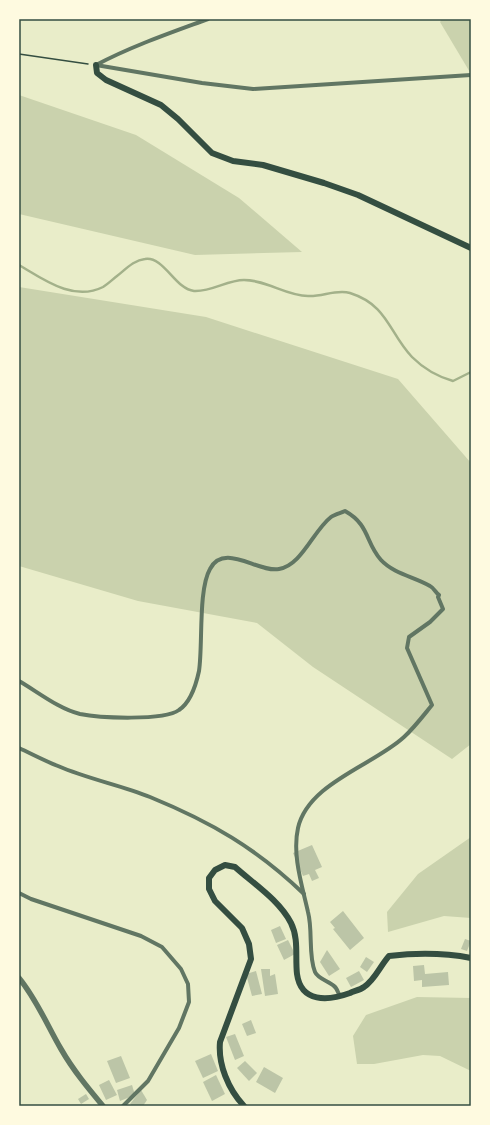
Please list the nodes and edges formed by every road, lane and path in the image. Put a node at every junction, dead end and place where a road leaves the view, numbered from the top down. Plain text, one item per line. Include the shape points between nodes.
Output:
1 (208, 19) edge
2 (19, 54) edge
3 (96, 65) junction
4 (471, 75) edge
5 (471, 248) edge
6 (19, 681) edge
7 (19, 748) edge
8 (19, 894) edge
9 (304, 894) junction
10 (471, 958) edge
11 (19, 978) edge
12 (340, 996) junction
13 (103, 1106) edge
14 (123, 1106) edge
15 (244, 1106) edge

1 - 3 street via 138,44
2 - 3 path
3 - 4 street via 253,89
3 - 5 main road via 98,73 106,80 160,105 212,153 233,161 263,165 358,195
6 - 9 street via 80,714 147,717 178,711 193,693 198,671 206,584 210,569 217,561 228,557 268,569 292,565 332,516 345,511 356,516 380,559 390,568 432,587 439,595 443,608 430,622 409,637 407,648 432,705 404,738 350,772 317,797 305,811 298,827 296,850
7 - 9 street via 56,766 149,797 202,820 237,839
8 - 14 street via 141,936 162,947 181,969 188,984 189,1002 179,1028 148,1081
9 - 12 street via 311,925 312,963 316,974 335,986
10 - 12 main road via 405,954 389,956 364,987
11 - 13 street via 41,1010 81,1079
12 - 15 main road via 325,999 312,996 301,988 297,974 298,950 292,925 284,910 235,867 225,865 215,870 209,878 209,889 215,901 242,928 249,944 251,959 220,1042 219,1054 221,1066 237,1098

